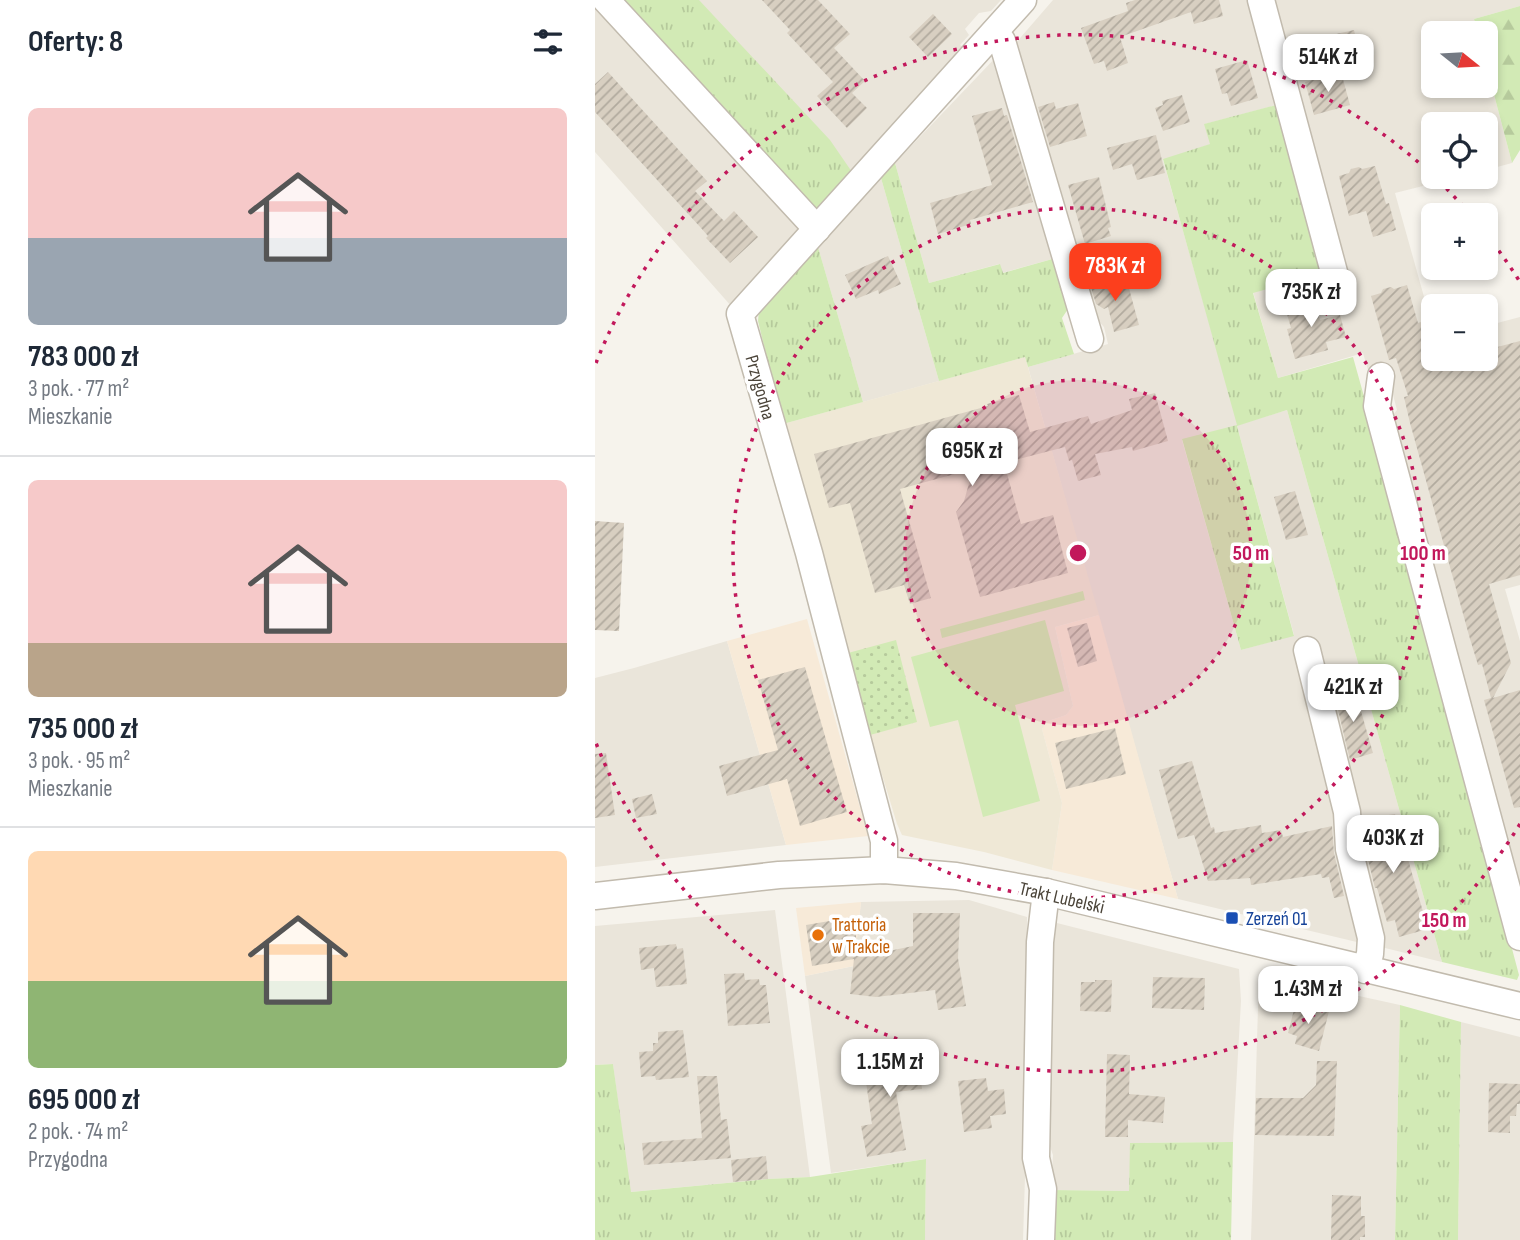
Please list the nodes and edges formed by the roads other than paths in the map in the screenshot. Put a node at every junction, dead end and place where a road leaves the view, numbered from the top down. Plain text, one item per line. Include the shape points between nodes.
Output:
1 (606, 0) edge
2 (1023, 0) edge
3 (1261, 0) edge
4 (995, 32) junction
5 (817, 229) junction
6 (1338, 288) dead end
7 (1090, 339) dead end
8 (1381, 376) dead end
9 (1307, 650) dead end
10 (884, 870) junction
11 (1046, 892) junction
12 (595, 896) edge
13 (1520, 937) edge
14 (1365, 970) junction
15 (1520, 1006) edge
16 (1041, 1240) edge

1 - 5 street
2 - 4 street, Przygodna
3 - 6 street
4 - 5 street, Przygodna
4 - 7 street via 1002,41
5 - 10 street, Przygodna via 740,314 884,841
8 - 13 street via 1377,406
9 - 14 street via 1347,812 1349,849 1371,938
10 - 11 street, Trakt Lubelski via 956,876
10 - 12 street, Trakt Lubelski via 779,875
11 - 14 street, Trakt Lubelski
11 - 16 street via 1040,942 1036,1158 1043,1189
14 - 15 street, Trakt Lubelski

